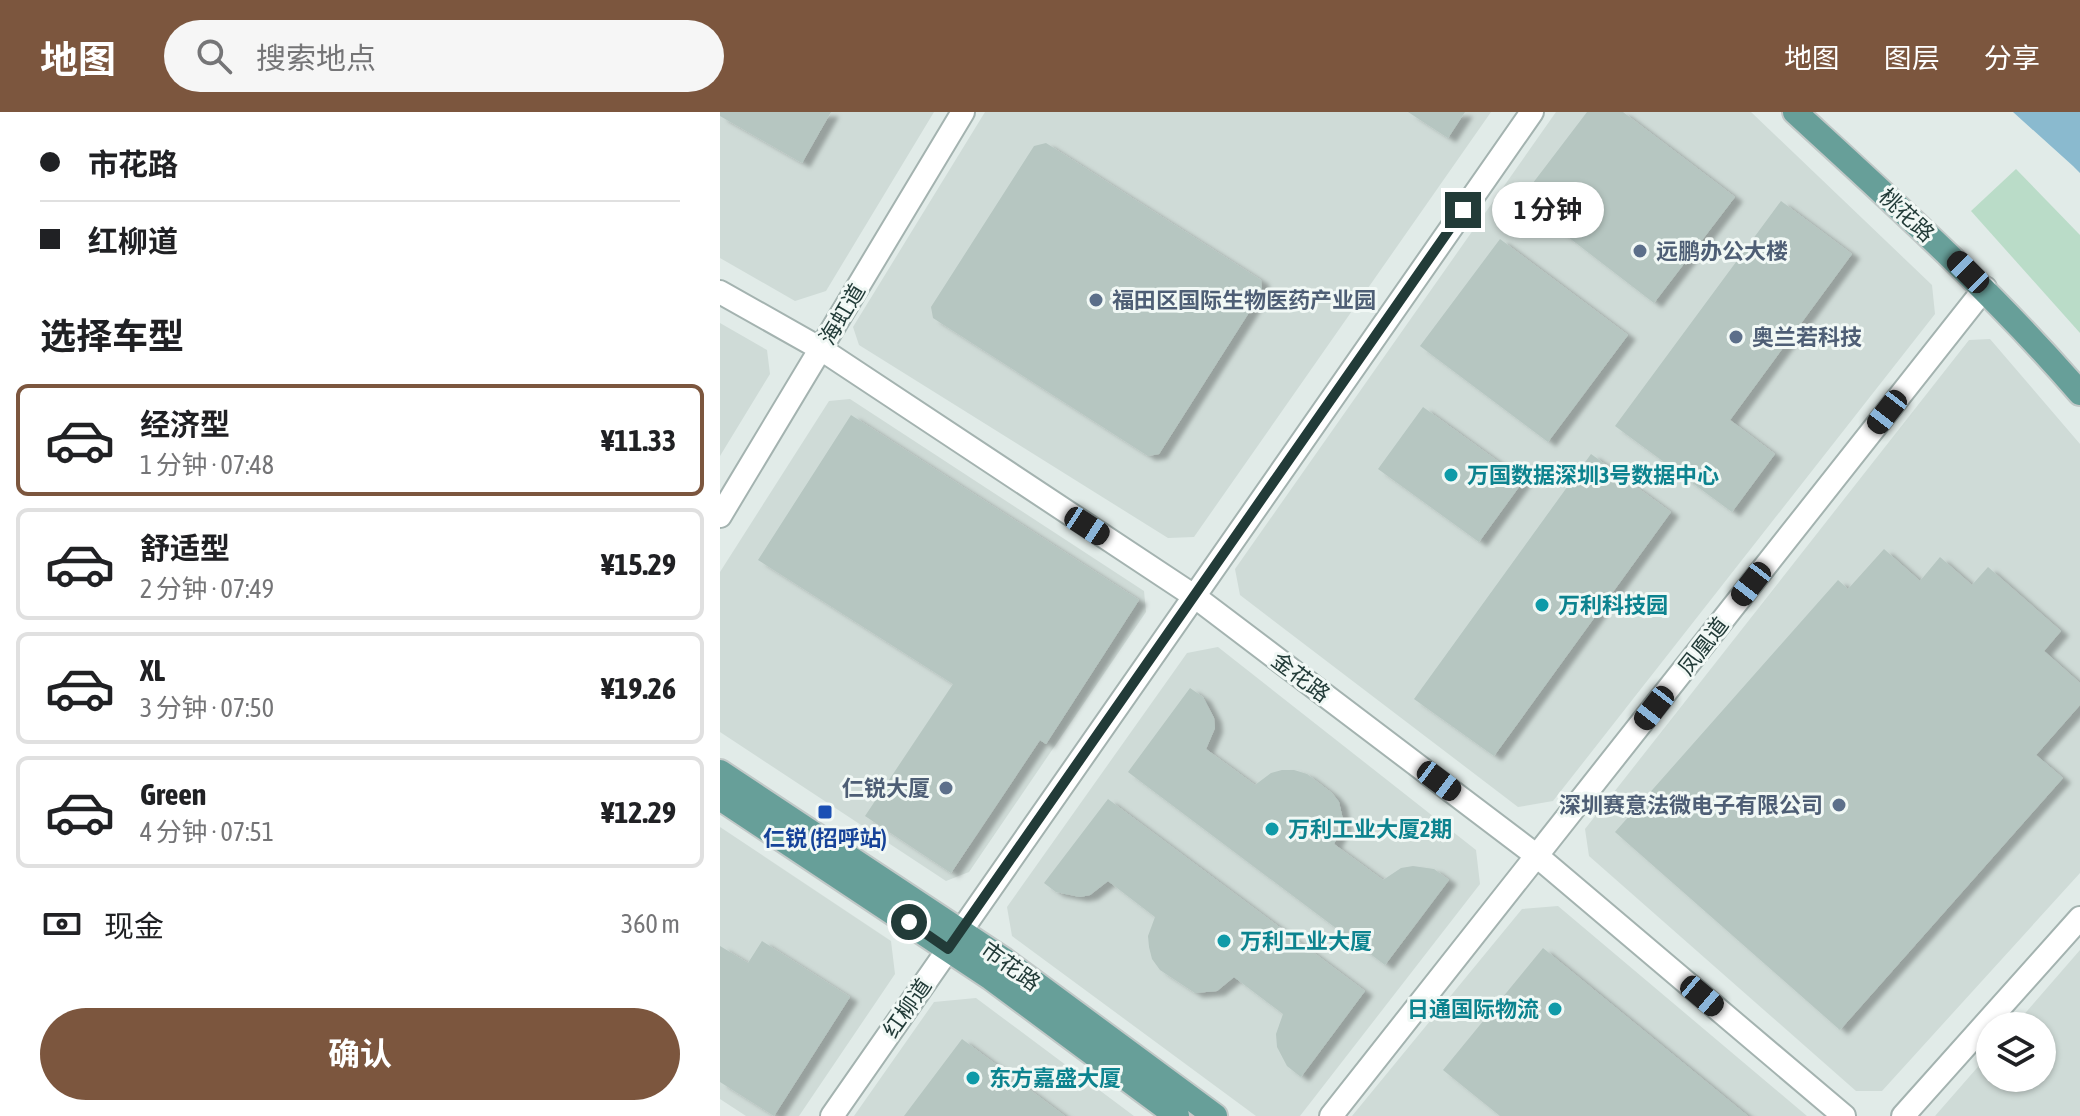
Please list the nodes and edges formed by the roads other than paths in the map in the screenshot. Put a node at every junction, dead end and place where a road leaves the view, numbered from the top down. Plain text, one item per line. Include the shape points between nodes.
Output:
1 (963, 112) edge
2 (1532, 112) edge
3 (1795, 112) edge
4 (1985, 288) junction
5 (720, 292) edge
6 (821, 349) junction
7 (2080, 393) edge
8 (720, 516) edge
9 (1194, 596) junction
10 (720, 772) edge
11 (720, 798) edge
12 (1537, 856) junction
13 (2080, 918) edge
14 (954, 940) junction
15 (832, 1116) edge
16 (1177, 1116) edge
17 (1215, 1116) edge
18 (1331, 1116) edge
19 (1844, 1116) edge
20 (1903, 1116) edge

1 - 6 street, 海虹道
2 - 9 street, 红柳道
3 - 4 main road, 桃花路
4 - 7 main road, 桃花路
4 - 12 street, 凤凰道
5 - 6 street, 金花路
6 - 8 street, 海虹道
6 - 9 street, 金花路
9 - 12 street, 金花路
9 - 14 street, 红柳道
10 - 14 main road, 市花路
11 - 14 main road, 市花路
12 - 18 street, 凤凰道
12 - 19 street, 金花路
13 - 20 street
14 - 15 street, 红柳道
14 - 16 main road, 市花路
14 - 17 main road, 市花路

